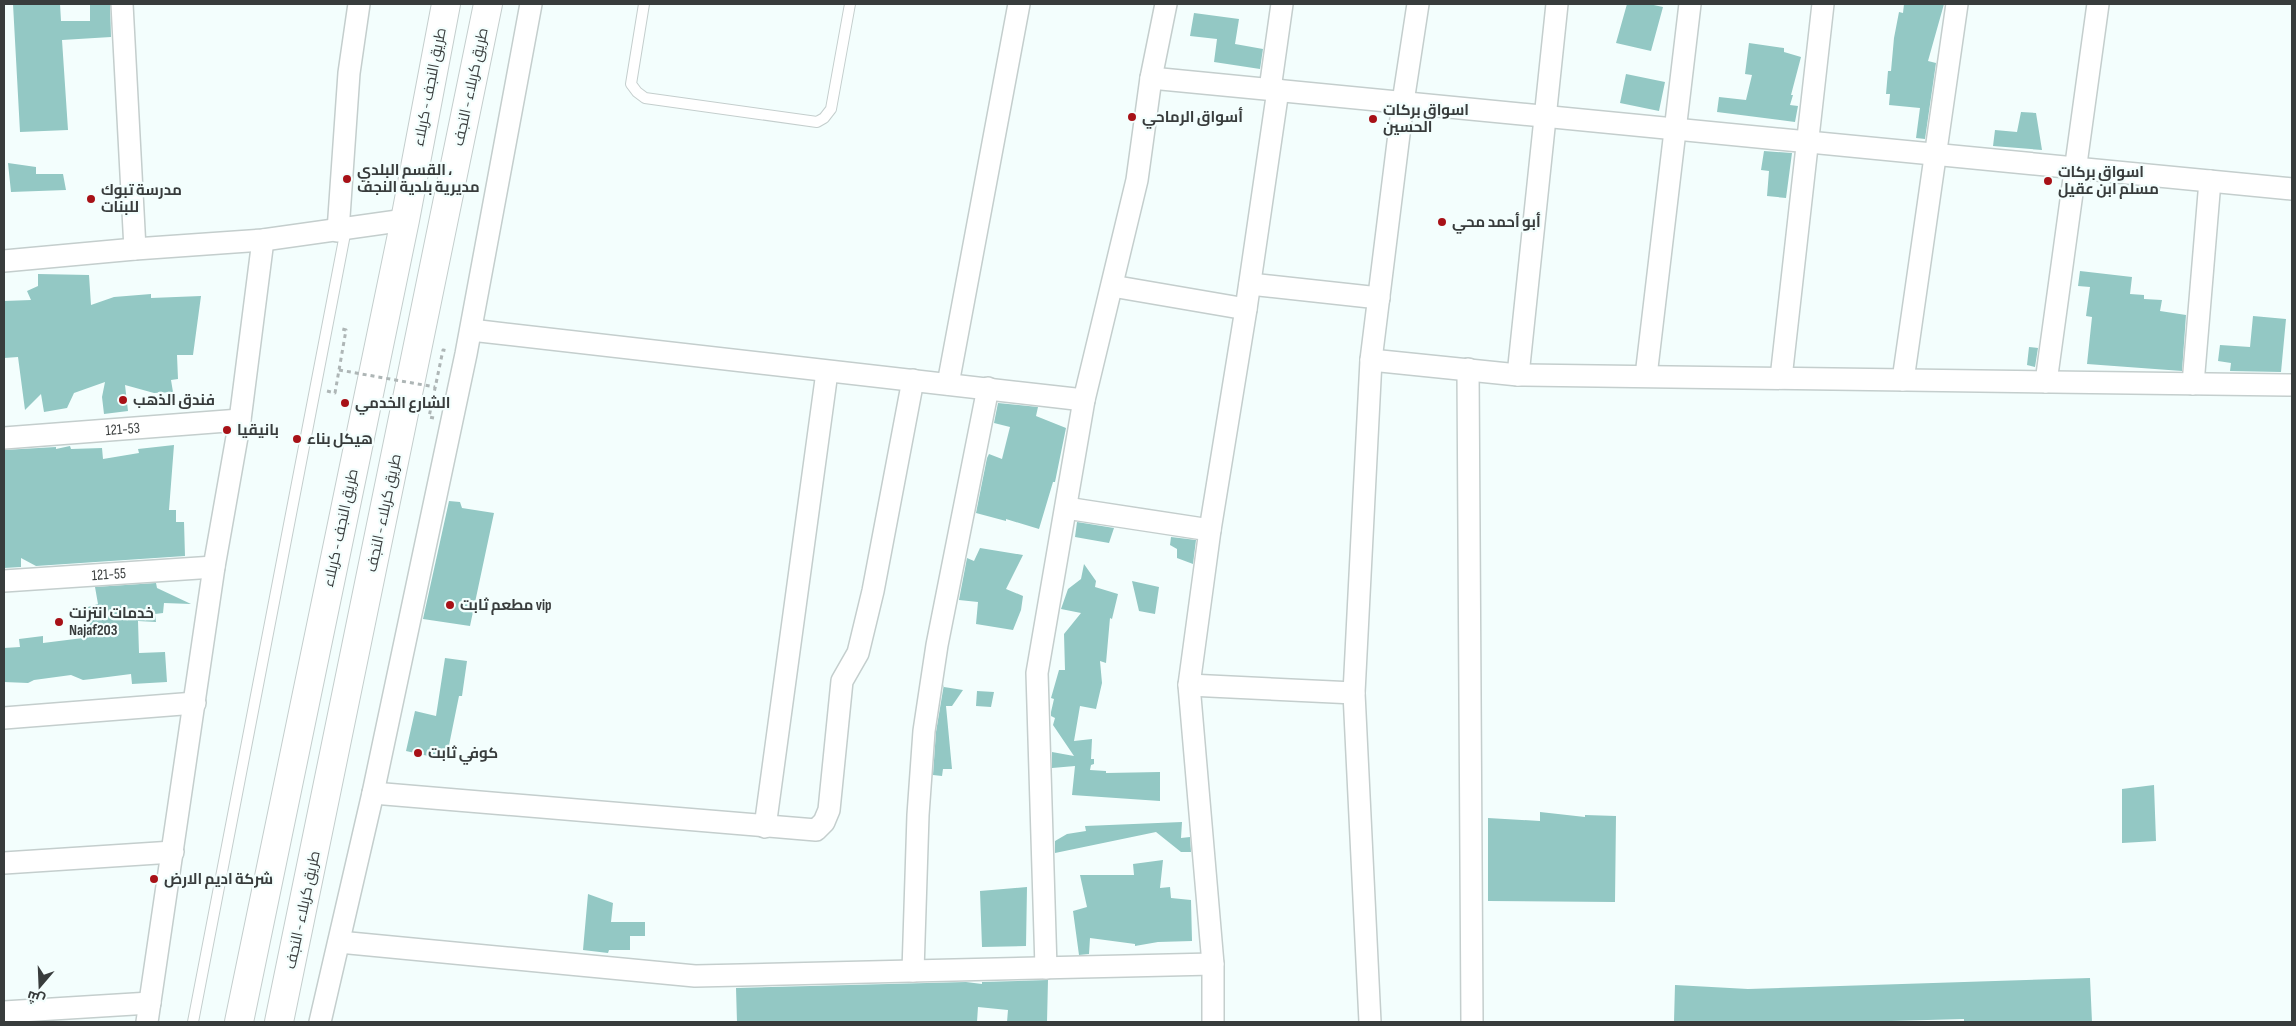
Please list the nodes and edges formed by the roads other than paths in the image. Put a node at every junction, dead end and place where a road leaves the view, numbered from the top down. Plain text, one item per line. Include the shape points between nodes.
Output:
1 (122, 4) edge
2 (359, 4) edge
3 (446, 4) edge
4 (488, 4) edge
5 (531, 4) edge
6 (644, 4) edge
7 (850, 4) edge
8 (1019, 4) edge
9 (1166, 4) edge
10 (1282, 4) edge
11 (1418, 4) edge
12 (1557, 4) edge
13 (1690, 4) edge
14 (1823, 4) edge
15 (1957, 4) edge
16 (2098, 4) edge
17 (1151, 78) junction
18 (1274, 90) junction
19 (1403, 102) junction
20 (1546, 116) junction
21 (1676, 129) junction
22 (1808, 142) junction
23 (1936, 154) junction
24 (2076, 168) junction
25 (2210, 181) junction
26 (2292, 189) edge
27 (405, 220) junction
28 (342, 230) junction
29 (263, 240) junction
30 (135, 249) junction
31 (4, 261) edge
32 (1250, 284) junction
33 (1112, 286) junction
34 (1379, 298) junction
35 (1246, 309) junction
36 (471, 330) junction
37 (1371, 360) junction
38 (1468, 369) junction
39 (827, 372) junction
40 (1518, 375) junction
41 (1646, 376) junction
42 (1781, 378) junction
43 (913, 380) junction
44 (1903, 380) junction
45 (2046, 382) junction
46 (948, 384) junction
47 (2193, 384) junction
48 (2292, 385) edge
49 (988, 388) junction
50 (1084, 400) junction
51 (240, 420) junction
52 (4, 438) edge
53 (1066, 508) junction
54 (1210, 530) junction
55 (214, 567) junction
56 (4, 581) edge
57 (1189, 685) junction
58 (1354, 694) junction
59 (195, 703) junction
60 (4, 718) edge
61 (373, 793) junction
62 (765, 827) junction
63 (173, 852) junction
64 (4, 863) edge
65 (340, 942) junction
66 (1213, 964) junction
67 (1046, 968) junction
68 (913, 971) junction
69 (4, 1012) edge
70 (148, 1013) edge
71 (193, 1022) edge
72 (239, 1022) edge
73 (279, 1022) edge
74 (320, 1022) edge
75 (1213, 1022) edge
76 (1370, 1022) edge
77 (1472, 1022) edge

1 - 30 street
2 - 28 street via 349,73
3 - 27 highway, طريق النجف - کربلاء
4 - 73 highway, طريق کربلاء - النجف
5 - 36 street
6 - 7 lane via 630,84 645,98 817,122 831,109
8 - 46 street
9 - 17 street
10 - 18 street
11 - 19 street
12 - 20 street
13 - 21 street
14 - 22 street
15 - 23 street
16 - 24 street
17 - 18 street
17 - 33 street via 1137,180
18 - 19 street
18 - 32 street
19 - 20 street
19 - 34 street
20 - 21 street
20 - 40 street
21 - 22 street
21 - 41 street
22 - 23 street
22 - 42 street
23 - 24 street
23 - 44 street
24 - 25 street
24 - 45 street
25 - 26 street
25 - 47 street
27 - 28 street
27 - 72 highway, طريق النجف - کربلاء
28 - 29 street
28 - 71 lane via 317,389
29 - 30 street
29 - 51 street
30 - 31 street
32 - 34 street
32 - 35 street
33 - 35 street
33 - 50 street
34 - 37 street
35 - 54 street
36 - 39 street
36 - 61 street
37 - 38 street
37 - 58 street
38 - 40 street
38 - 77 street
39 - 43 street
39 - 62 street
40 - 41 street
41 - 42 street
42 - 44 street
43 - 46 street
43 - 62 street via 873,591 858,653 842,681 828,810 824,822 816,830
44 - 45 street
45 - 47 street
46 - 49 street
47 - 48 street
49 - 50 street
49 - 68 street via 937,645 924,731
50 - 53 street
51 - 52 street, 121-53
51 - 55 street
53 - 54 street
53 - 67 street via 1037,673
54 - 57 street
55 - 56 street, 121-55
55 - 59 street
57 - 58 street
57 - 66 street
58 - 76 street
59 - 60 street
59 - 63 street
61 - 62 street
61 - 65 street
63 - 64 street
63 - 70 street
65 - 68 street via 695,976
65 - 74 street
66 - 67 street
66 - 75 street
67 - 68 street
69 - 70 street

